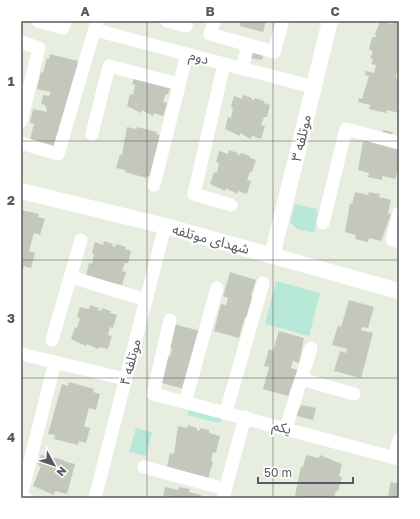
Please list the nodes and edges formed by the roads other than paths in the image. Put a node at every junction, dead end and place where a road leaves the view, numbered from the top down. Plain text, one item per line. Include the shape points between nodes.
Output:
1 (38, 21) edge
2 (65, 21) edge
3 (167, 21) edge
4 (187, 21) edge
5 (214, 21) edge
6 (283, 21) edge
7 (330, 21) edge
8 (96, 26) edge
9 (21, 42) edge
10 (248, 45) junction
11 (187, 54) junction
12 (224, 64) junction
13 (242, 69) junction
14 (179, 84) junction
15 (313, 87) junction
16 (21, 121) edge
17 (92, 134) dead end
18 (21, 143) edge
19 (399, 143) edge
20 (154, 185) dead end
21 (21, 191) edge
22 (231, 205) dead end
23 (399, 212) edge
24 (323, 223) dead end
25 (165, 226) junction
26 (81, 240) dead end
27 (399, 242) edge
28 (272, 256) junction
29 (71, 277) junction
30 (263, 283) dead end
31 (217, 288) dead end
32 (399, 291) edge
33 (146, 300) junction
34 (170, 320) dead end
35 (52, 340) dead end
36 (311, 348) dead end
37 (21, 354) edge
38 (55, 362) junction
39 (125, 379) junction
40 (301, 379) junction
41 (354, 394) dead end
42 (185, 402) junction
43 (226, 412) junction
44 (245, 417) junction
45 (286, 428) junction
46 (399, 440) edge
47 (397, 458) edge
48 (144, 467) dead end
49 (224, 493) edge
50 (26, 498) edge
51 (95, 498) edge

1 - 2 street via 63,28
3 - 4 street via 186,26
5 - 10 street via 210,34
6 - 10 street via 274,52
7 - 15 street, موتلفه ۳
8 - 11 street, دوم
8 - 18 street via 58,154
9 - 16 street via 39,48
10 - 13 street
11 - 12 street, دوم
11 - 14 street
12 - 13 street, دوم
12 - 22 street via 194,194
13 - 15 street, دوم
14 - 17 street via 109,66
14 - 20 street
15 - 28 street, موتلفه ۳
19 - 24 street via 346,129
21 - 25 street, شهدای موتلفه
23 - 27 street via 392,240
25 - 28 street, شهدای موتلفه
25 - 33 street, موتلفه ۴
26 - 29 street
28 - 32 street, شهدای موتلفه
29 - 33 street
29 - 35 street
30 - 43 street
31 - 42 street
33 - 39 street, موتلفه ۴
34 - 42 street, یکم via 153,394
36 - 40 street
37 - 38 street
38 - 39 street
38 - 50 street via 21,497
39 - 51 street, موتلفه ۴
40 - 41 street
40 - 45 street
42 - 43 street, یکم
43 - 44 street, یکم
44 - 45 street, یکم
44 - 49 street
45 - 47 street, یکم
46 - 47 street
48 - 49 street

